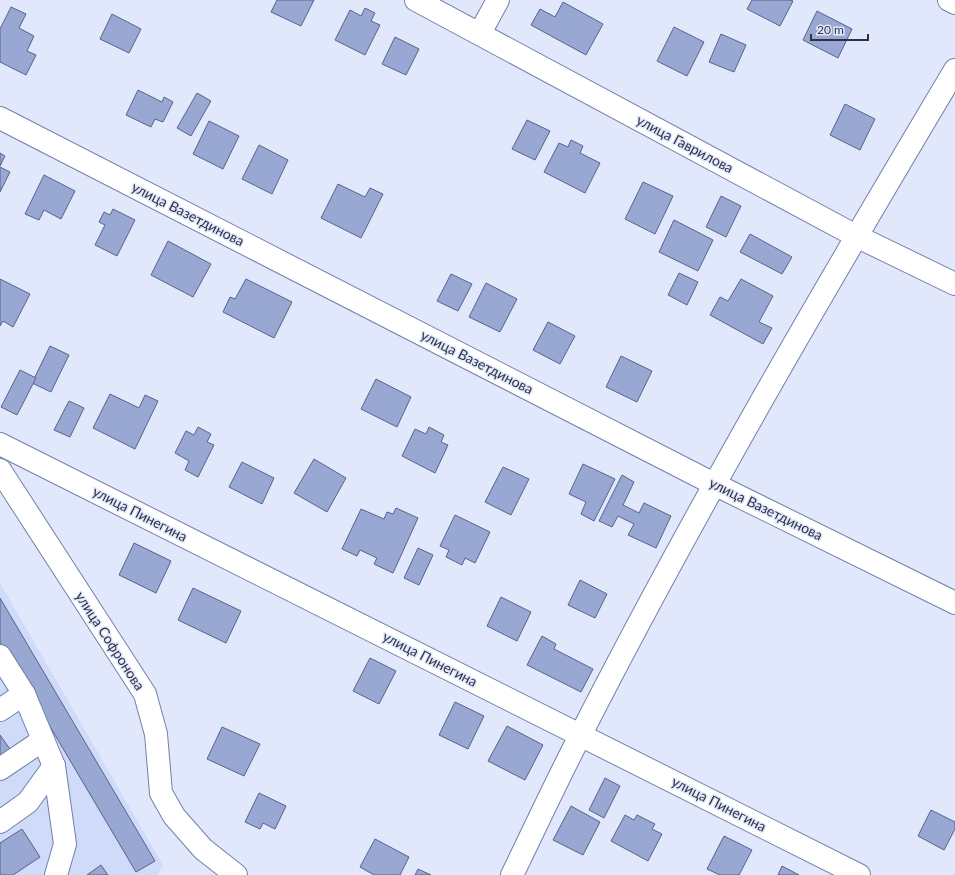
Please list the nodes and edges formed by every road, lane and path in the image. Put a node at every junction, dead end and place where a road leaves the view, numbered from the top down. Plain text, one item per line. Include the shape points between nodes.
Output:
1 (416, 0) edge
2 (498, 0) edge
3 (949, 0) edge
4 (955, 3) edge
5 (480, 33) junction
6 (955, 70) edge
7 (0, 118) edge
8 (856, 236) junction
9 (955, 284) edge
10 (0, 444) edge
11 (0, 470) edge
12 (714, 484) junction
13 (955, 603) edge
14 (0, 656) edge
15 (24, 694) junction
16 (0, 710) edge
17 (580, 734) junction
18 (44, 740) junction
19 (54, 766) junction
20 (0, 769) edge
21 (0, 822) edge
22 (56, 875) edge
23 (236, 875) edge
24 (512, 875) edge
25 (859, 875) edge

1 - 5 street, улица Гаврилова
2 - 5 street
3 - 4 street
5 - 8 street, улица Гаврилова
6 - 8 street
7 - 12 street, улица Вазетдинова
8 - 9 street, улица Гаврилова
8 - 12 street
10 - 17 street, улица Пинегина
11 - 23 street, улица Софронова via 145,694 156,734 161,793 171,810 203,849
12 - 13 street, улица Вазетдинова
12 - 17 street
14 - 15 street
15 - 16 street
15 - 18 street
17 - 24 street
17 - 25 street, улица Пинегина
18 - 19 street
18 - 20 street
19 - 21 street via 28,802
19 - 22 street via 65,844

